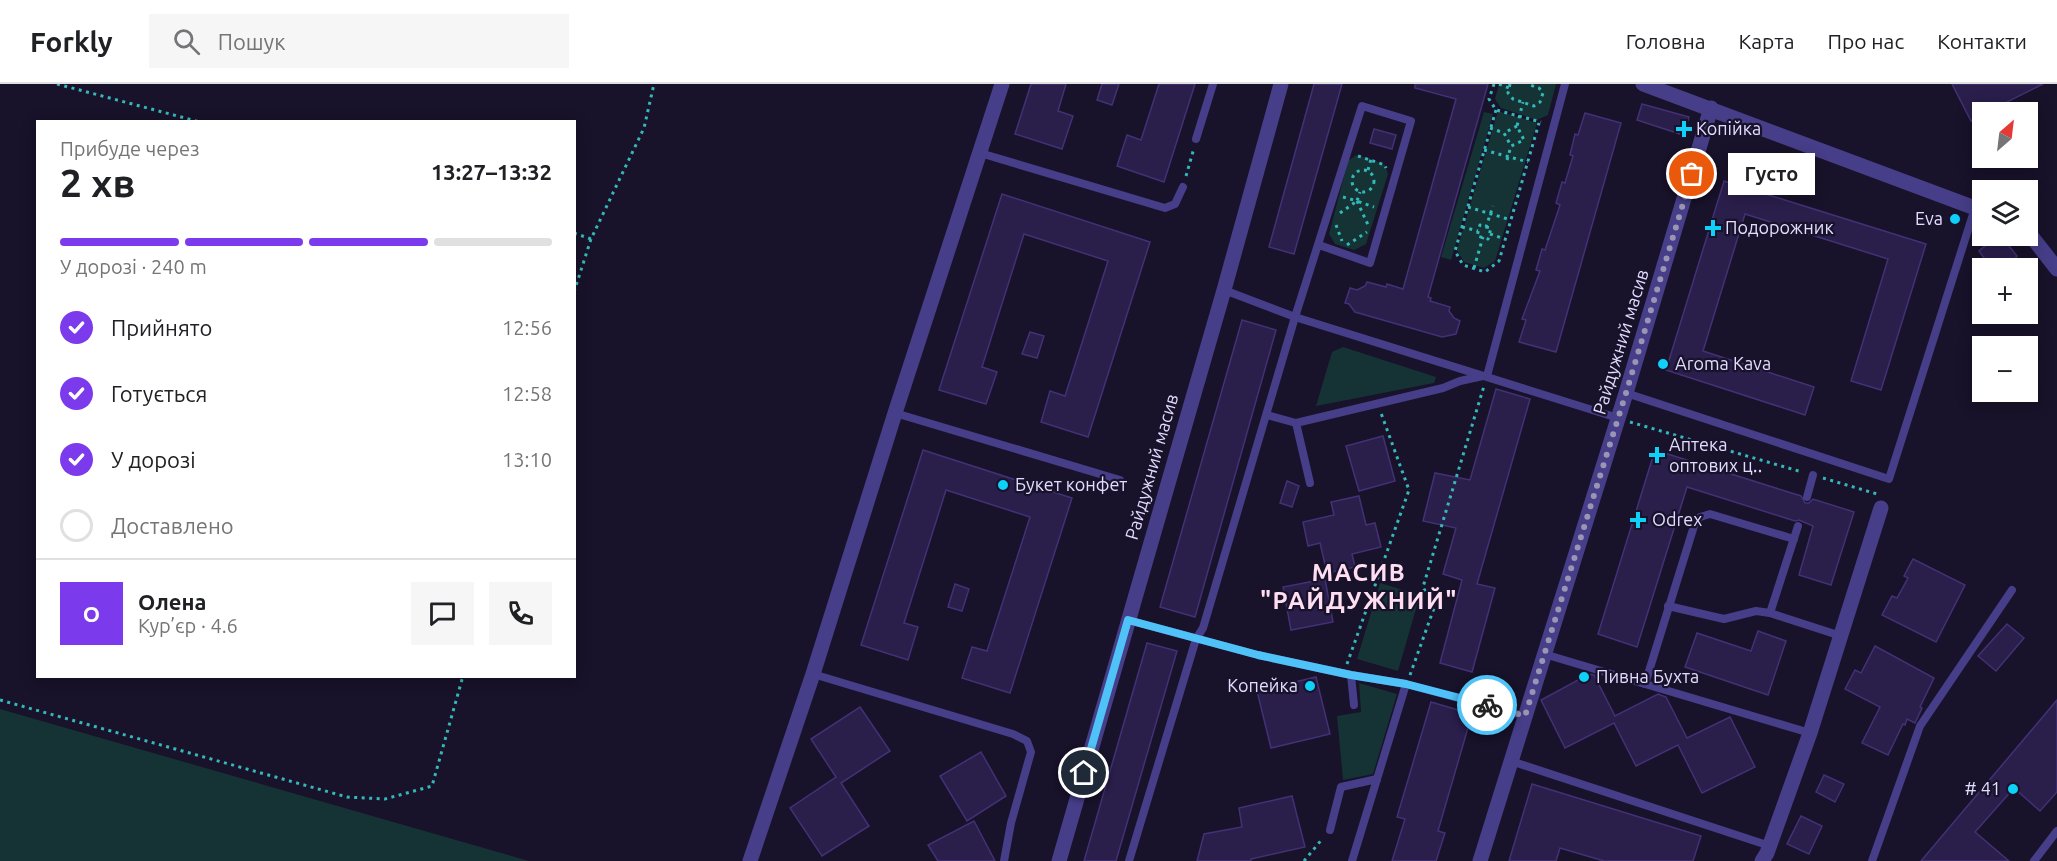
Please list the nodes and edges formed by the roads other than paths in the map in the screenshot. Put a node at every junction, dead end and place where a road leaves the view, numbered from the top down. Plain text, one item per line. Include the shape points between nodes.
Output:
1 (1002, 84) edge
2 (1213, 84) edge
3 (1281, 84) edge
4 (1565, 84) edge
5 (1643, 84) edge
6 (1712, 108) junction
7 (1196, 139) road end
8 (980, 153) junction
9 (1183, 187) road end
10 (1972, 207) edge
11 (1972, 231) edge
12 (1319, 245) junction
13 (2038, 245) edge
14 (2057, 269) edge
15 (1224, 290) junction
16 (1295, 317) junction
17 (1487, 376) junction
18 (1626, 393) junction
19 (895, 413) junction
20 (1267, 415) junction
21 (1618, 418) junction
22 (1296, 423) junction
23 (1813, 475) road end
24 (1120, 480) dead end
25 (1310, 483) dead end
26 (1807, 496) dead end
27 (1883, 502) road end
28 (1798, 526) dead end
29 (1794, 539) junction
30 (2012, 590) dead end
31 (1668, 606) junction
32 (1770, 612) junction
33 (1128, 620) junction
34 (1841, 636) junction
35 (1196, 639) junction
36 (1544, 654) junction
37 (813, 674) junction
38 (1347, 675) junction
39 (1406, 684) junction
40 (1645, 684) junction
41 (1354, 705) dead end
42 (1525, 716) junction
43 (1810, 733) junction
44 (1511, 761) junction
45 (1377, 780) junction
46 (1330, 830) road end
47 (2057, 831) edge
48 (1770, 846) junction
49 (750, 861) edge
50 (1004, 861) edge
51 (1059, 861) edge
52 (1129, 861) edge
53 (1352, 861) edge
54 (1480, 861) edge
55 (1762, 861) edge
56 (1872, 861) edge
57 (2034, 861) edge

1 - 8 street
2 - 7 lane
3 - 15 street, Райдужний масив
4 - 17 lane
5 - 6 street
6 - 10 street
6 - 18 street, Райдужний масив
8 - 9 lane via 1165,208 1175,204
8 - 19 street
11 - 18 lane via 1889,478
12 - 12 lane via 1362,106 1411,121 1370,263
12 - 16 lane
13 - 14 street
15 - 16 lane
15 - 33 street, Райдужний масив
16 - 17 lane
16 - 20 lane
17 - 21 lane
17 - 22 lane
18 - 21 street, Райдужний масив
19 - 24 lane
19 - 37 street
20 - 22 lane
20 - 35 lane via 1203,628
21 - 36 street, Райдужний масив
22 - 25 lane
23 - 26 lane
27 - 34 street
28 - 29 lane
29 - 31 lane via 1710,514 1700,517
29 - 32 lane
30 - 56 lane via 1920,726
31 - 32 lane via 1724,619 1756,611
31 - 40 lane
32 - 34 lane
33 - 35 lane
33 - 51 street, Райдужний масив
34 - 43 street
35 - 38 lane
35 - 52 lane
36 - 40 lane
36 - 42 street, Райдужний масив
37 - 49 street
37 - 50 lane via 1027,741 1031,759
38 - 39 lane
38 - 41 lane
39 - 42 lane
39 - 45 lane
40 - 43 lane
42 - 44 street, Райдужний масив
43 - 48 street
44 - 48 lane
44 - 54 street, Райдужний масив
45 - 46 lane via 1341,788
45 - 53 lane
47 - 57 lane
48 - 55 street

